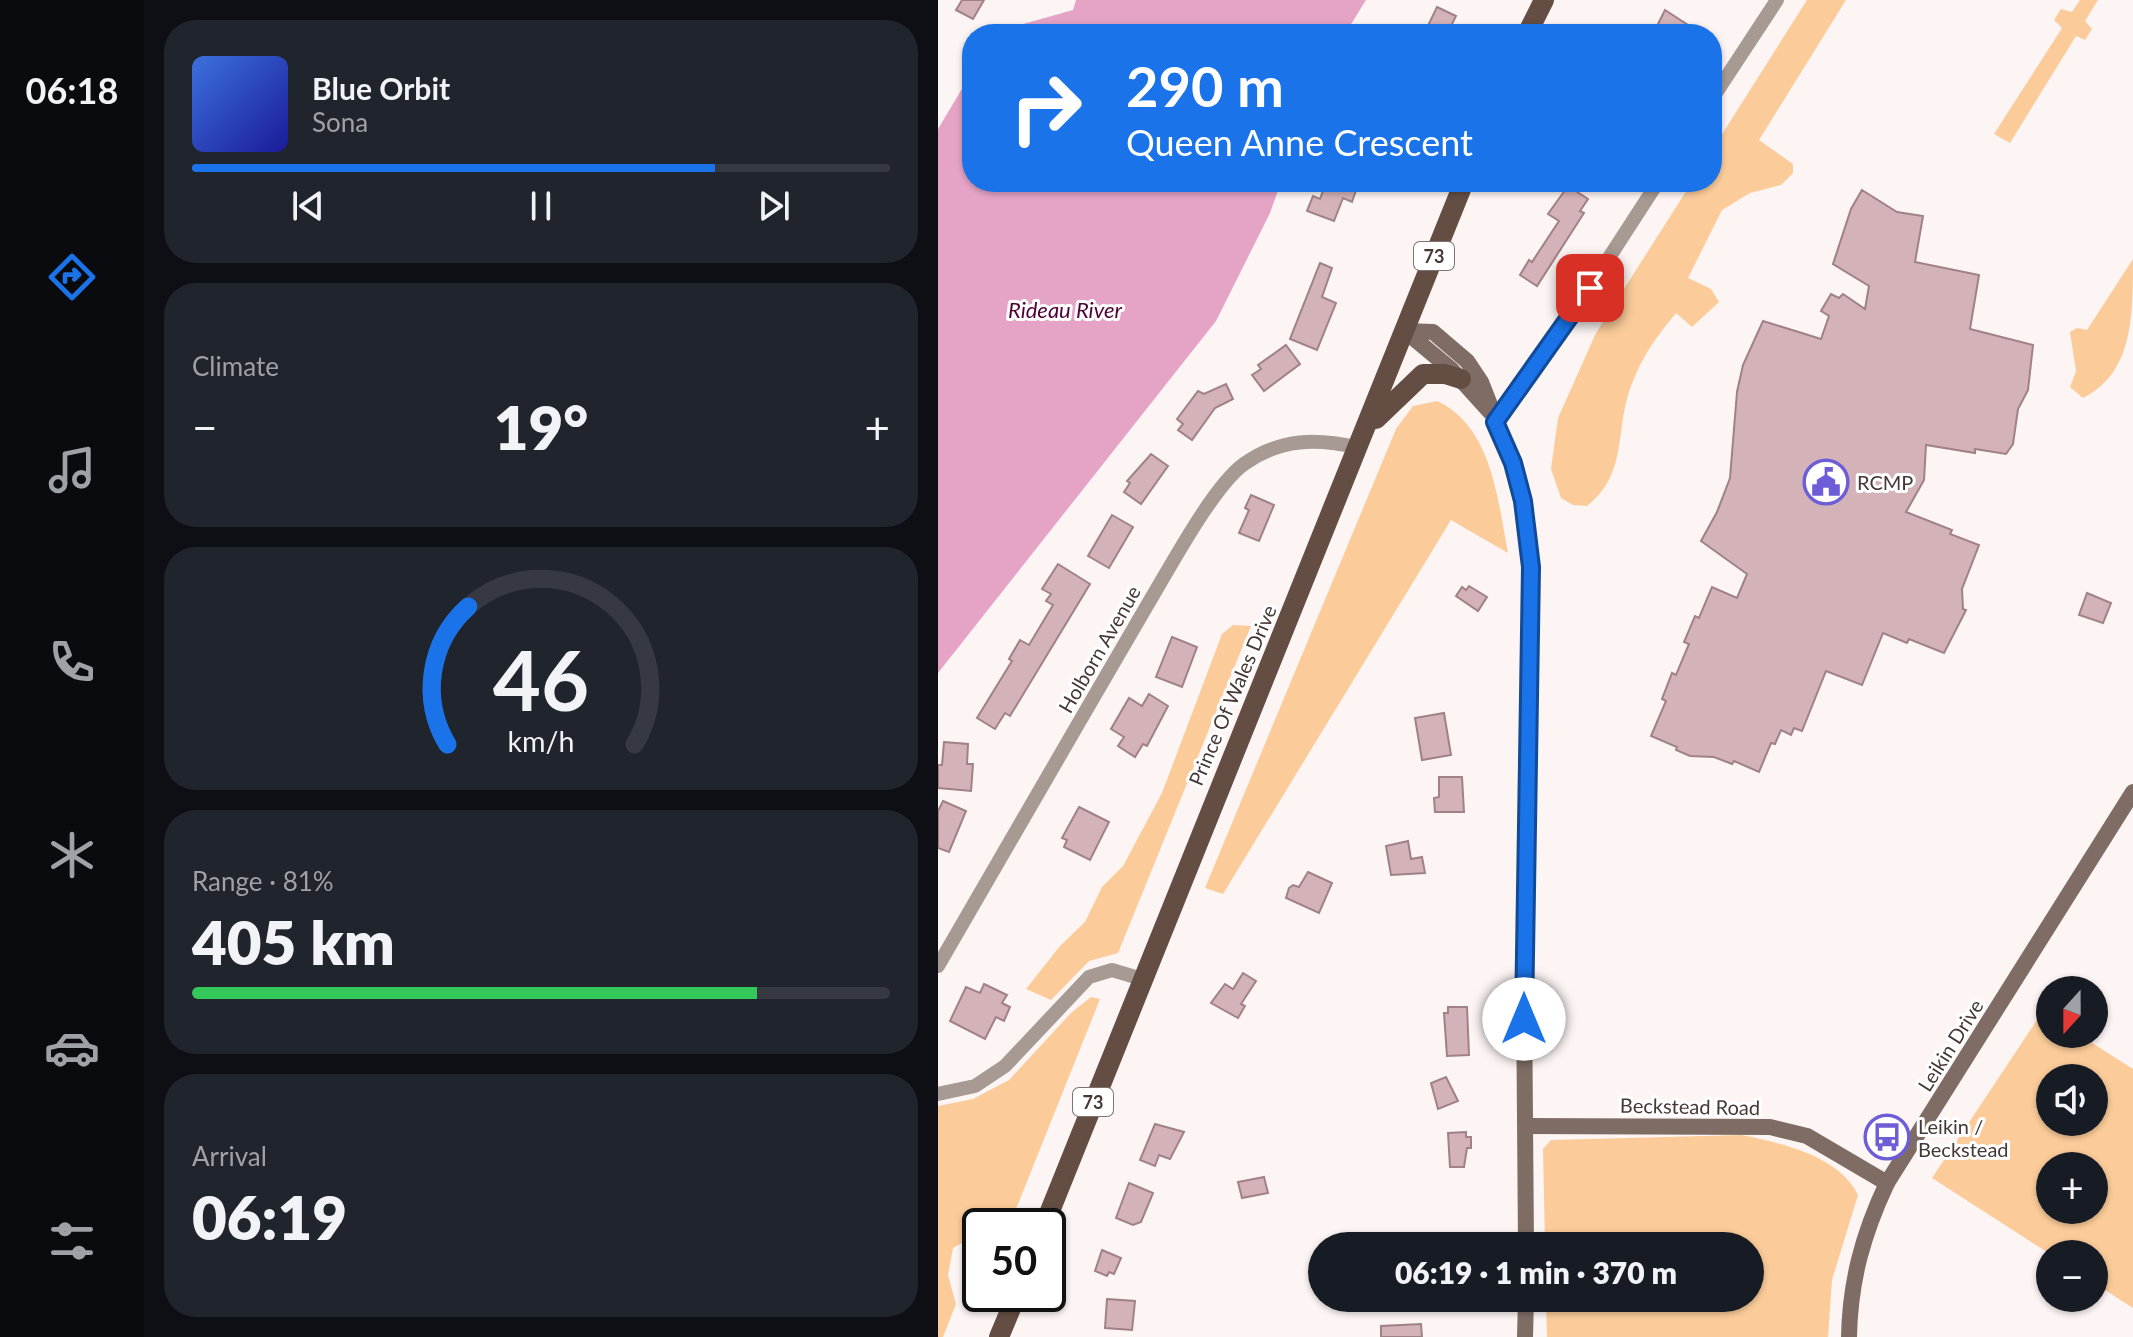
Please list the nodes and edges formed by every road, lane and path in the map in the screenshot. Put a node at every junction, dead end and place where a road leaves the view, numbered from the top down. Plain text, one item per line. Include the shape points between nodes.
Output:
1 (1544, 0) edge
2 (1777, 0) edge
3 (1532, 24) edge
4 (1722, 84) edge
5 (1460, 192) edge
6 (1652, 192) edge
7 (1405, 331) junction
8 (1461, 379) junction
9 (1494, 418) junction
10 (1362, 442) junction
11 (2133, 792) edge
12 (938, 966) edge
13 (1142, 979) junction
14 (938, 1094) edge
15 (1526, 1126) junction
16 (1887, 1183) junction
17 (1051, 1208) edge
18 (1526, 1232) edge
19 (1009, 1312) edge
20 (1526, 1312) edge
21 (999, 1337) edge
22 (1525, 1337) edge
23 (1849, 1337) edge

1 - 3 main road
2 - 4 street
5 - 7 main road, Prince Of Wales Drive / 73
6 - 9 street via 1555,341
7 - 8 main road
7 - 9 main road via 1433,332 1455,349 1477,374
7 - 10 main road, Prince Of Wales Drive / 73
8 - 9 main road
8 - 10 main road via 1423,374 1392,402
9 - 15 main road via 1523,501 1531,567
10 - 12 street, Holborn Avenue via 1296,441 1275,446 1228,480 1179,553
10 - 13 main road, Prince Of Wales Drive / 73
11 - 16 main road, Leikin Drive
13 - 14 street via 1112,970 1089,977 1005,1066 975,1086
13 - 17 main road, Prince Of Wales Drive / 73
15 - 16 main road, Beckstead Road via 1770,1127 1807,1136
15 - 18 main road
16 - 23 main road, Leikin Drive via 1854,1273
19 - 21 main road
20 - 22 main road

